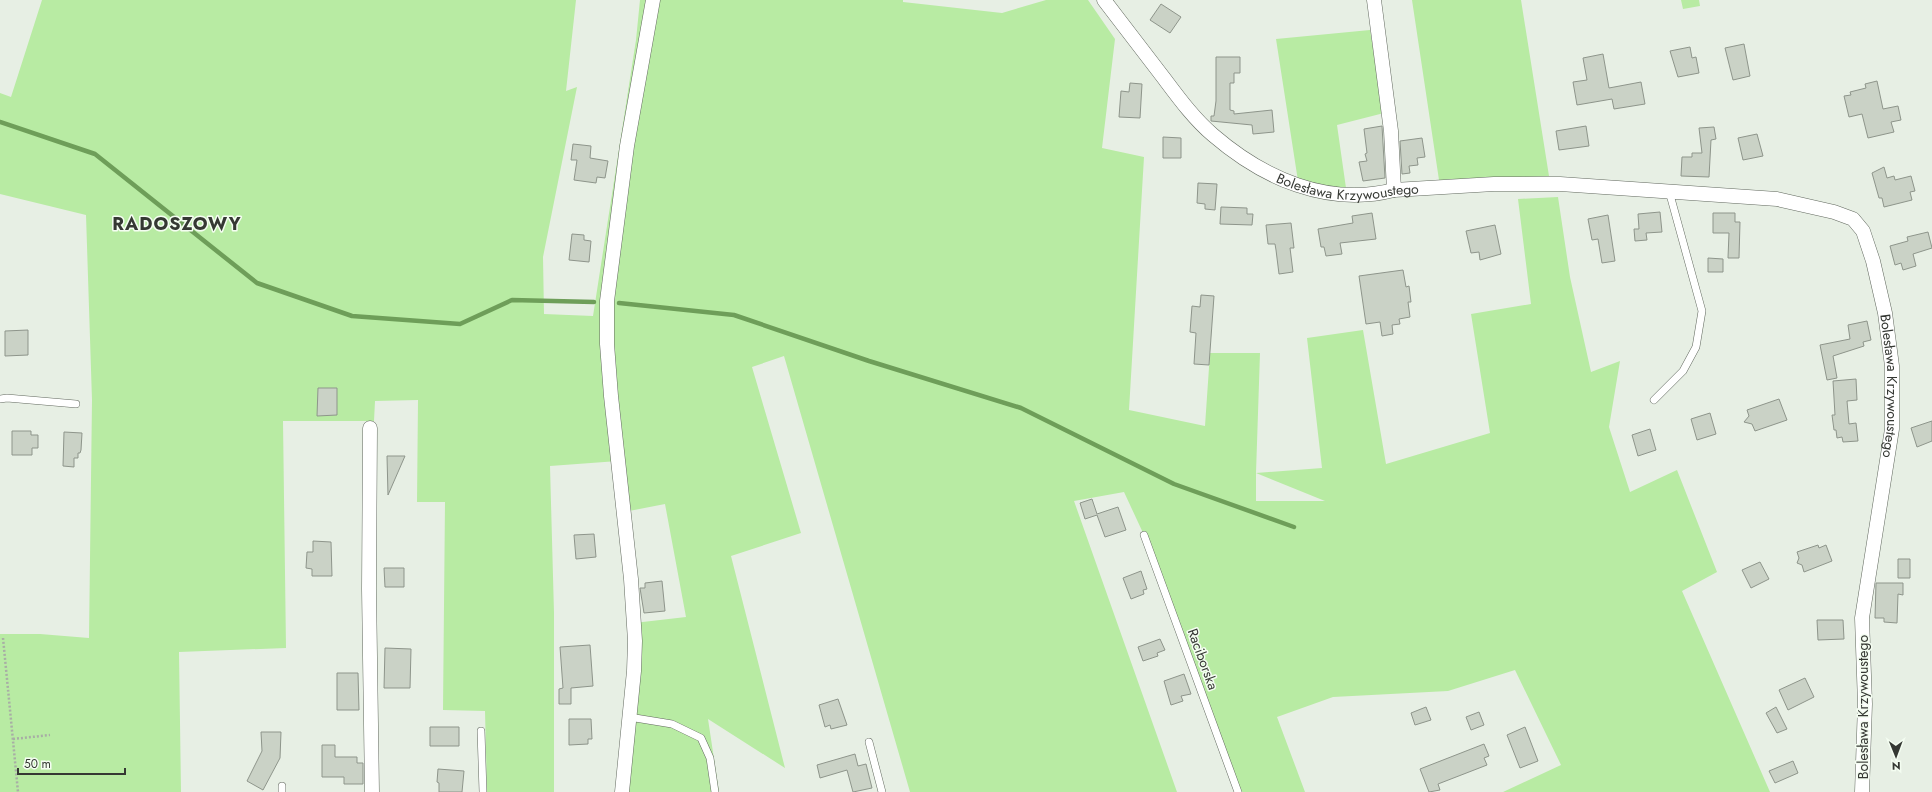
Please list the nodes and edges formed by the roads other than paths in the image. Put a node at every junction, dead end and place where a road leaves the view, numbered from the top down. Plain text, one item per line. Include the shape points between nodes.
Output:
1 (653, 0) edge
2 (1104, 0) edge
3 (1374, 0) edge
4 (1394, 190) junction
5 (1669, 191) junction
6 (0, 399) edge
7 (1654, 400) dead end
8 (76, 404) dead end
9 (370, 428) dead end
10 (1144, 535) dead end
11 (629, 717) junction
12 (481, 731) dead end
13 (869, 742) dead end
14 (372, 792) edge
15 (483, 792) edge
16 (622, 792) edge
17 (715, 792) edge
18 (882, 792) edge
19 (1238, 792) edge
20 (1862, 792) edge

1 - 11 street via 627,146 606,301 611,396 634,623 634,671
2 - 4 street, Bolesława Krzywoustego via 1185,106 1212,135 1256,167 1280,180 1315,190 1341,194 1382,193
3 - 4 street via 1390,131
4 - 5 street, Bolesława Krzywoustego via 1501,184 1560,184
5 - 7 lane via 1702,311 1696,347 1684,371
5 - 20 street, Bolesława Krzywoustego via 1777,199 1853,219 1863,231 1873,261 1885,313 1892,366 1892,429 1862,618 1865,704
6 - 8 lane
9 - 14 street
10 - 19 lane, Raciborska
11 - 16 street
11 - 17 lane via 672,724 701,738 710,758
12 - 15 lane
13 - 18 lane

